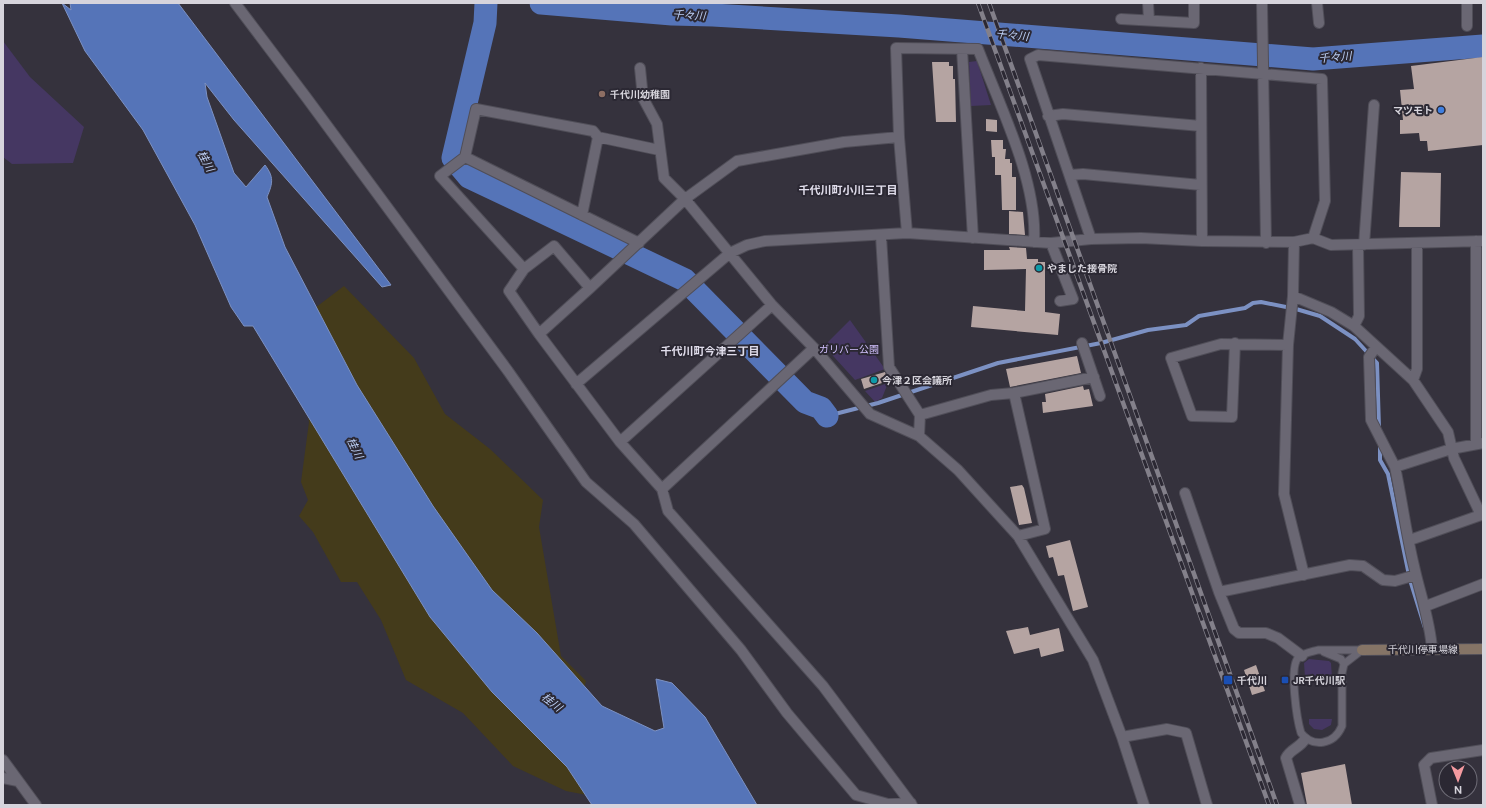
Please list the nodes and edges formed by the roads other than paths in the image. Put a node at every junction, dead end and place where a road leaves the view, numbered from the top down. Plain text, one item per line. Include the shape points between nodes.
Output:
1 (235, 3) edge
2 (1148, 3) edge
3 (1194, 3) edge
4 (1262, 3) edge
5 (1317, 3) edge
6 (1467, 3) edge
7 (1121, 19) dead end
8 (1149, 20) junction
9 (1319, 23) dead end
10 (1467, 26) dead end
11 (962, 49) junction
12 (640, 68) dead end
13 (1201, 68) junction
14 (1264, 70) junction
15 (1374, 106) dead end
16 (1048, 116) junction
17 (1201, 126) junction
18 (598, 137) junction
19 (899, 137) junction
20 (659, 150) junction
21 (465, 157) junction
22 (1070, 175) junction
23 (1201, 185) junction
24 (685, 199) junction
25 (582, 214) junction
26 (906, 233) junction
27 (881, 236) junction
28 (973, 238) junction
29 (1091, 238) junction
30 (1313, 238) junction
31 (1202, 241) junction
32 (1480, 241) edge
33 (1034, 242) junction
34 (1266, 242) junction
35 (1294, 242) junction
36 (639, 243) junction
37 (1051, 243) junction
38 (1417, 243) junction
39 (1361, 245) junction
40 (730, 253) junction
41 (524, 269) junction
42 (590, 288) junction
43 (1293, 296) junction
44 (1060, 301) dead end
45 (772, 305) junction
46 (1354, 326) junction
47 (539, 334) junction
48 (1235, 343) junction
49 (1083, 346) dead end
50 (1288, 346) junction
51 (1376, 347) junction
52 (814, 348) junction
53 (1094, 377) junction
54 (1413, 380) junction
55 (576, 384) junction
56 (1014, 393) junction
57 (1100, 396) dead end
58 (920, 416) junction
59 (919, 436) junction
60 (620, 442) junction
61 (1479, 443) edge
62 (1451, 449) junction
63 (1395, 467) junction
64 (662, 489) junction
65 (1185, 493) dead end
66 (1018, 536) junction
67 (1410, 540) junction
68 (1304, 575) junction
69 (1416, 575) junction
70 (1483, 584) edge
71 (1219, 592) junction
72 (1426, 606) junction
73 (1432, 649) junction
74 (1483, 649) edge
75 (1318, 650) junction
76 (1362, 650) junction
77 (1302, 656) junction
78 (1344, 664) junction
79 (1122, 737) junction
80 (1306, 739) junction
81 (1483, 750) edge
82 (3, 760) edge
83 (3, 778) edge
84 (18, 781) junction
85 (912, 804) edge
86 (36, 805) edge
87 (1144, 805) edge
88 (1208, 805) edge
89 (1300, 805) edge
90 (1432, 805) edge

1 - 85 street via 504,365 586,482 634,524 740,650 787,713 856,795 888,804
2 - 8 street
3 - 8 street via 1194,23
4 - 14 street
5 - 9 street
6 - 10 street
7 - 8 street
11 - 19 street via 896,48
11 - 28 street
11 - 33 street via 978,49 1025,172 1035,229
12 - 20 street via 643,98 657,124
13 - 14 street
13 - 16 street via 1038,55 1030,59
13 - 17 street
14 - 30 street via 1322,79 1325,201
14 - 34 street
15 - 39 street
16 - 17 street via 1063,114
16 - 22 street
17 - 23 street
18 - 20 street
18 - 21 street via 594,131 476,109
18 - 25 street
19 - 24 street via 844,142 737,161
19 - 26 street
20 - 24 street via 664,178
21 - 25 street
21 - 41 street via 440,176
22 - 23 street
22 - 29 street
23 - 31 street
24 - 36 street
24 - 40 street
25 - 36 street
26 - 27 street
26 - 28 street
27 - 40 street via 765,241 747,244
27 - 58 street via 889,367
28 - 33 street
29 - 31 street
29 - 37 street
30 - 35 street
30 - 39 street via 1331,245
31 - 34 street
32 - 38 street
32 - 61 street
33 - 37 street
34 - 35 street
35 - 43 street
36 - 42 street
37 - 44 street via 1073,299
38 - 39 street
38 - 54 street via 1417,369
39 - 46 street via 1359,316
40 - 45 street
40 - 55 street
41 - 42 street via 554,246
41 - 47 street via 509,290
42 - 47 street
43 - 46 street via 1331,312
43 - 50 street
45 - 52 street
45 - 60 street
46 - 51 street
47 - 55 street
48 - 48 street via 1221,344 1171,358 1192,416 1232,417
48 - 50 street
49 - 53 street
50 - 68 street via 1284,494
51 - 54 street
51 - 63 street via 1369,357 1371,420
52 - 59 street via 870,414
52 - 64 street
53 - 56 street
53 - 57 street
54 - 62 street via 1448,432
55 - 60 street
56 - 58 street via 991,395
56 - 66 street via 1045,529
58 - 59 street
59 - 66 street via 958,470
60 - 64 street
61 - 62 street
62 - 63 street
62 - 67 street via 1481,515
63 - 67 street
64 - 85 street via 668,512 823,686
65 - 71 street
66 - 79 street via 1092,660
67 - 69 street
68 - 69 street via 1350,565 1363,566 1383,580
68 - 71 street
69 - 72 street
70 - 72 street
71 - 77 street via 1234,629 1239,633 1266,633 1278,638
72 - 73 street
73 - 74 main road, 千代川停車場線
73 - 76 main road, 千代川停車場線
75 - 76 lane
75 - 77 lane
75 - 78 lane via 1332,654
76 - 78 lane
77 - 80 lane via 1294,666 1298,724
78 - 80 lane via 1342,726 1338,735 1322,743
79 - 87 street
79 - 88 street via 1168,729 1186,733
80 - 89 street via 1301,746 1288,753 1286,758
81 - 90 street via 1431,758 1424,765
82 - 84 street
83 - 84 street
84 - 86 street

